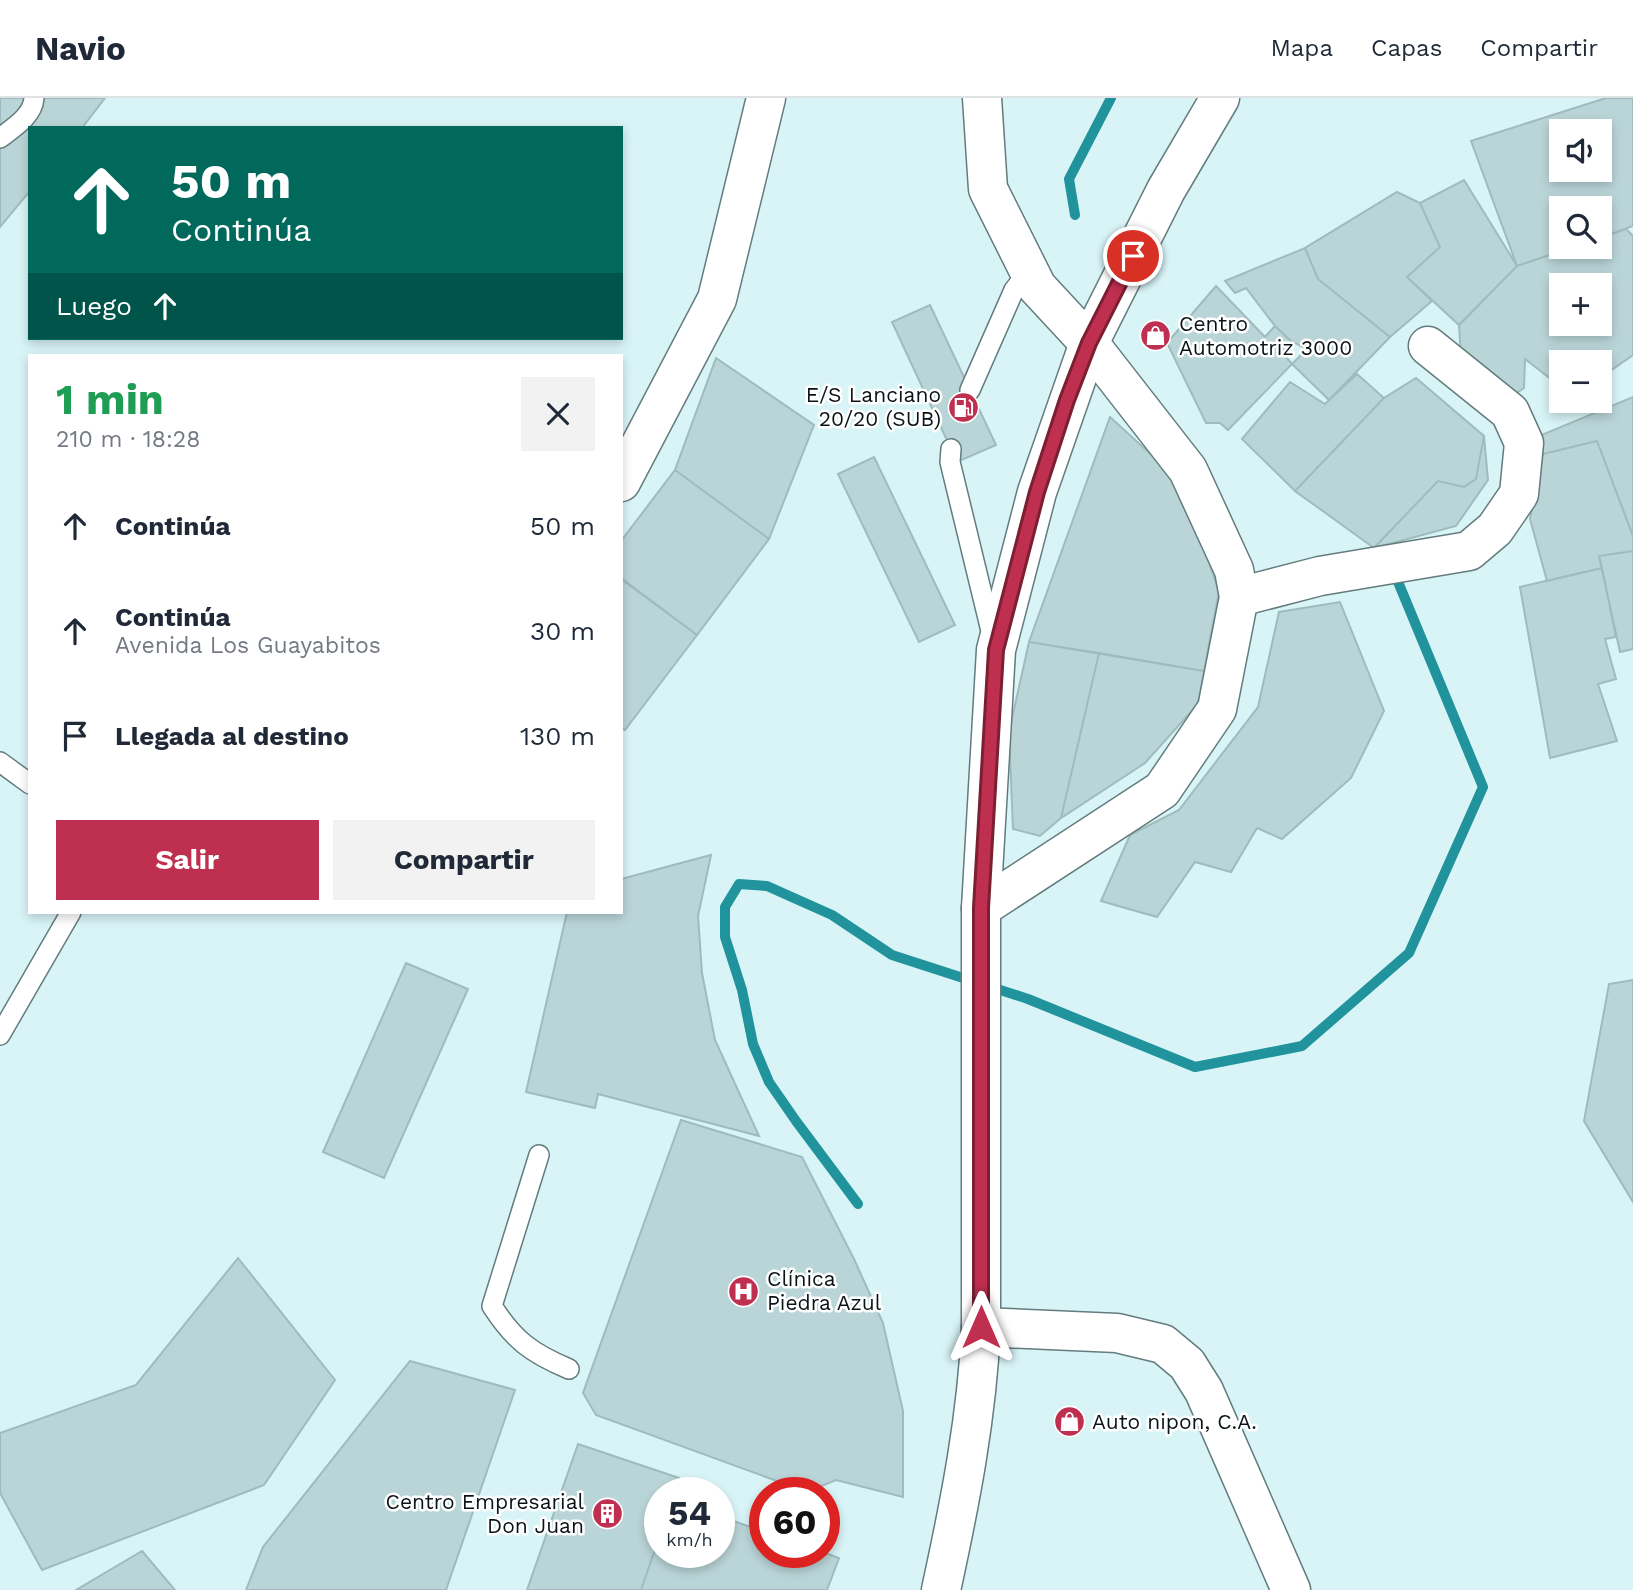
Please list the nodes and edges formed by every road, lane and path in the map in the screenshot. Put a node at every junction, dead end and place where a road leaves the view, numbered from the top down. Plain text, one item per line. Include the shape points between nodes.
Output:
1 (34, 98) edge
2 (766, 98) edge
3 (982, 98) edge
4 (1220, 98) edge
5 (0, 138) edge
6 (1029, 271) junction
7 (1089, 343) junction
8 (1428, 346) dead end
9 (970, 390) dead end
10 (951, 449) dead end
11 (623, 478) edge
12 (1239, 597) junction
13 (996, 650) junction
14 (0, 762) edge
15 (28, 783) edge
16 (981, 908) junction
17 (70, 914) edge
18 (0, 1035) edge
19 (539, 1155) dead end
20 (981, 1327) junction
21 (569, 1369) dead end
22 (941, 1590) edge
23 (1291, 1590) edge

1 - 5 lane via 21,121
2 - 11 street via 717,299
3 - 6 street via 988,189
4 - 7 street via 1166,190
6 - 7 street via 1037,287
6 - 9 lane via 1014,290
7 - 12 street via 1188,470 1234,570
7 - 13 street via 1037,492
8 - 12 street via 1510,412 1524,443 1519,495 1496,529 1469,551 1320,576
10 - 13 lane via 950,462
12 - 16 street via 1217,709 1162,790
13 - 16 street
14 - 15 lane
16 - 20 street
17 - 18 lane
19 - 21 lane via 492,1306 508,1330 539,1357
20 - 22 street via 971,1440
20 - 23 street via 1116,1333 1163,1344 1187,1364 1204,1391

